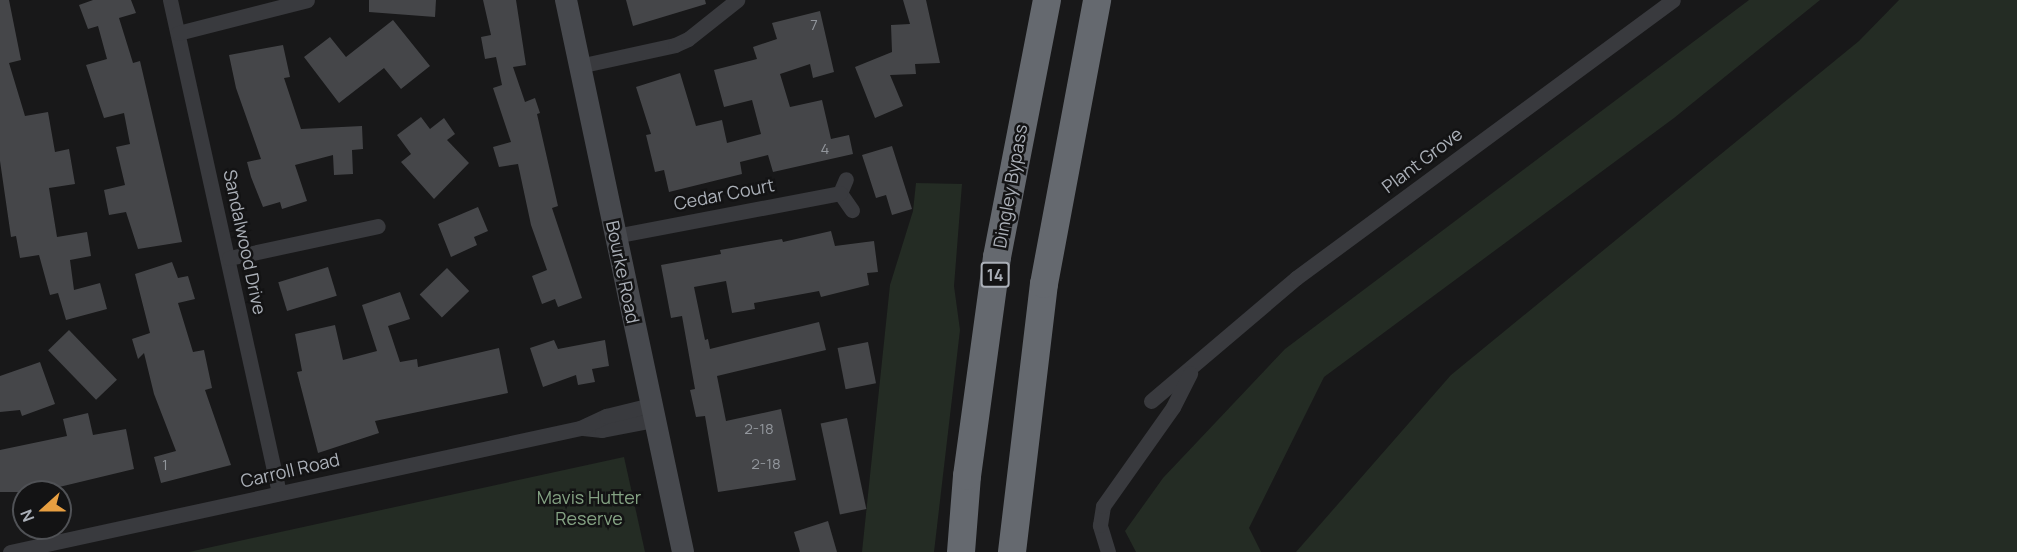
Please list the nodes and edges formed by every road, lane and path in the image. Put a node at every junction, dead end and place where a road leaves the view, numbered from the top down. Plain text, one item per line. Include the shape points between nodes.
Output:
1 (170, 0) edge
2 (308, 0) edge
3 (566, 0) edge
4 (736, 0) edge
5 (1047, 0) edge
6 (1097, 0) edge
7 (1673, 0) edge
8 (178, 33) junction
9 (579, 66) junction
10 (852, 210) dead end
11 (378, 226) dead end
12 (615, 236) junction
13 (229, 258) junction
14 (1201, 360) junction
15 (1151, 401) dead end
16 (653, 412) junction
17 (279, 493) junction
18 (682, 549) edge
19 (1102, 550) edge
20 (10, 552) edge
21 (961, 552) edge
22 (1012, 552) edge

1 - 8 street, Sandalwood Drive
2 - 8 street
3 - 9 main road, Bourke Road
4 - 9 street via 675,45
5 - 21 highway, Dingley Bypass / 14 via 997,257 967,476
6 - 22 highway via 1044,284
7 - 14 street, Plant Grove via 1296,278
8 - 13 street, Sandalwood Drive
9 - 12 main road, Bourke Road
10 - 12 street, Cedar Court via 843,186
11 - 13 street
12 - 16 main road, Bourke Road
13 - 17 street, Sandalwood Drive
14 - 15 street, Plant Grove
14 - 19 street, Plant Grove via 1173,407 1105,502 1100,516
16 - 17 street, Carroll Road via 602,430 580,428
16 - 18 main road, Bourke Road
17 - 20 street, Carroll Road

